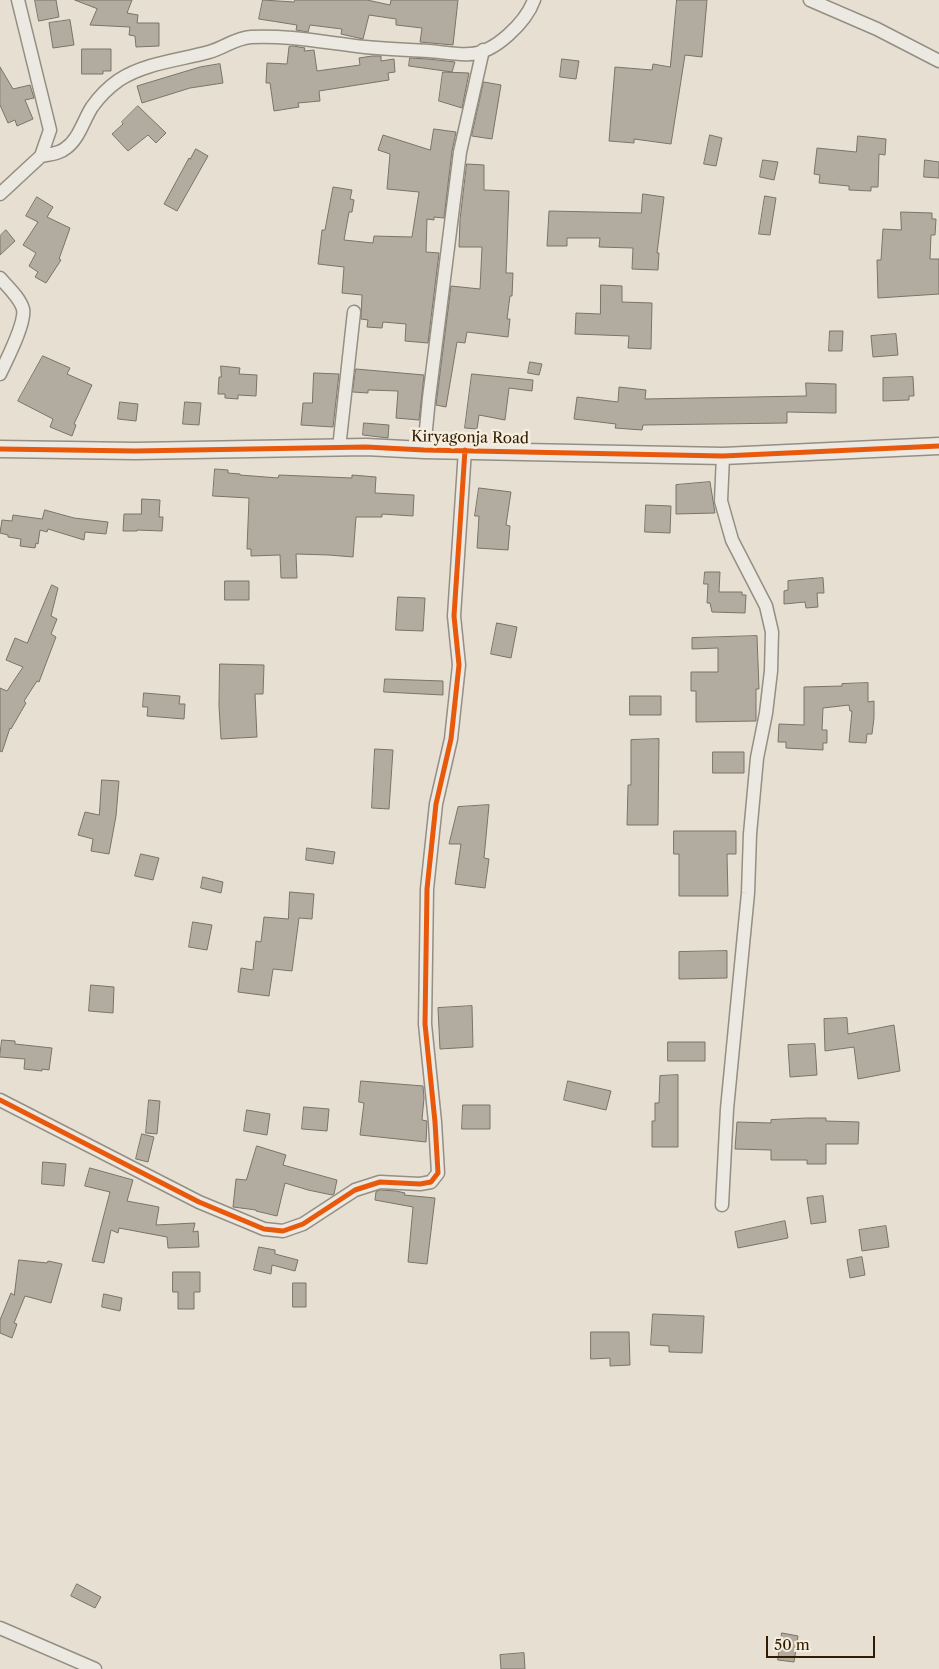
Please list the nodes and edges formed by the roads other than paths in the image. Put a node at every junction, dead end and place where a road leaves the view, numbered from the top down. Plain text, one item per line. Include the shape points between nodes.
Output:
1 (18, 0) edge
2 (534, 0) edge
3 (810, 0) edge
4 (483, 50) junction
5 (939, 61) edge
6 (41, 156) junction
7 (0, 194) edge
8 (0, 278) edge
9 (354, 312) dead end
10 (0, 374) edge
11 (939, 446) edge
12 (339, 448) junction
13 (0, 449) edge
14 (424, 450) junction
15 (465, 450) junction
16 (723, 456) junction
17 (0, 1100) edge
18 (722, 1205) dead end
19 (0, 1628) edge
20 (95, 1669) edge

1 - 6 street via 50,130
2 - 4 street via 519,25
3 - 5 street
4 - 6 street via 471,54 318,40 251,37 234,40 212,51 136,71 118,80 100,96 68,147
4 - 14 street via 460,152
6 - 7 street
8 - 10 street via 19,302 23,316
9 - 12 street
11 - 16 street, Kiryagonja Road
12 - 13 street, Kiryagonja Road
12 - 14 street, Kiryagonja Road
14 - 15 street, Kiryagonja Road
15 - 16 street, Kiryagonja Road
15 - 17 street via 454,616 459,665 451,739 436,804 427,889 426,1024 438,1174 431,1182 420,1184 380,1182 355,1190 303,1224 283,1232 264,1229 199,1202
16 - 18 street via 721,501 732,540 766,606 772,632 771,671 757,758 750,834
19 - 20 street

